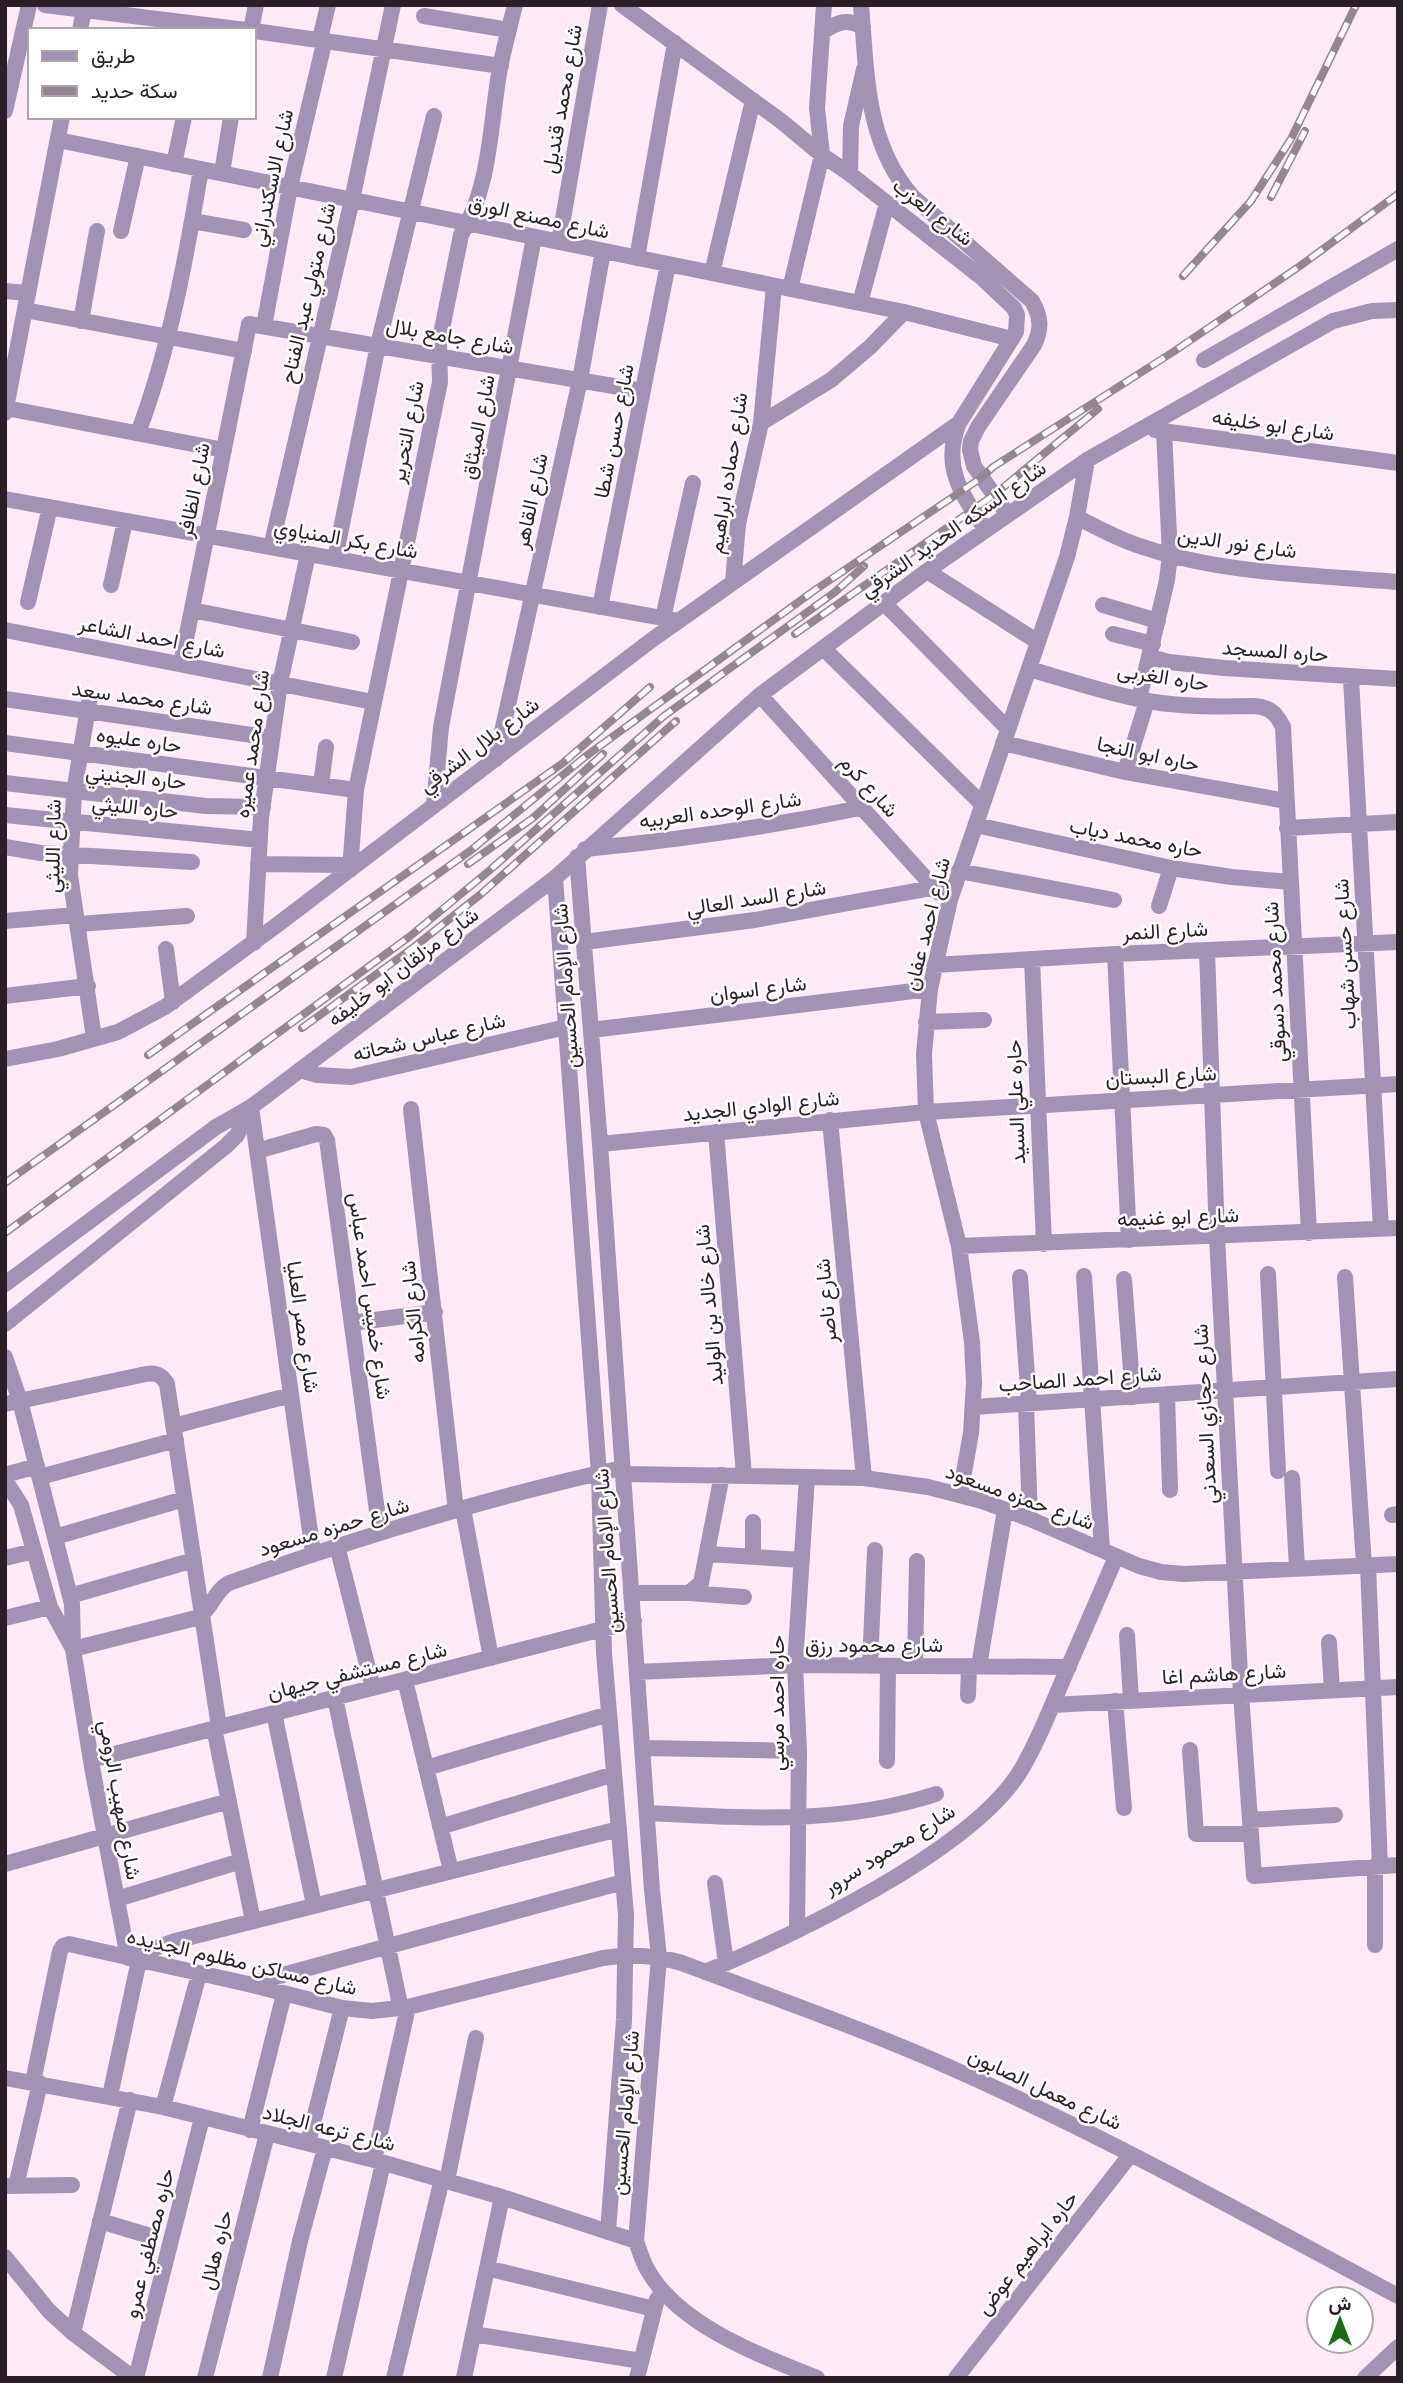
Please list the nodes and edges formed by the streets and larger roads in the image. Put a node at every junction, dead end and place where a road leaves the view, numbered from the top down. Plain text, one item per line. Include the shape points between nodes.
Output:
1 (29, 5) edge
2 (45, 5) edge
3 (256, 5) edge
4 (328, 5) edge
5 (393, 5) edge
6 (515, 5) edge
7 (600, 5) edge
8 (622, 5) edge
9 (824, 5) edge
10 (861, 5) edge
11 (84, 8) edge
12 (177, 13) edge
13 (424, 16) dead end
14 (863, 27) junction
15 (80, 28) edge
16 (241, 28) edge
17 (250, 28) edge
18 (509, 30) junction
19 (256, 31) edge
20 (822, 33) junction
21 (322, 39) junction
22 (675, 43) junction
23 (384, 48) junction
24 (866, 63) junction
25 (501, 66) junction
26 (753, 100) junction
27 (5, 111) edge
28 (434, 116) dead end
29 (62, 119) edge
30 (184, 119) edge
31 (231, 119) edge
32 (58, 140) junction
33 (822, 155) junction
34 (138, 156) junction
35 (174, 164) junction
36 (201, 169) junction
37 (222, 173) junction
38 (850, 174) junction
39 (290, 187) junction
40 (352, 200) junction
41 (887, 203) junction
42 (409, 211) junction
43 (192, 221) junction
44 (468, 224) junction
45 (97, 230) dead end
46 (121, 230) dead end
47 (244, 230) dead end
48 (534, 237) junction
49 (559, 242) junction
50 (1398, 249) edge
51 (603, 251) junction
52 (636, 258) junction
53 (668, 264) junction
54 (712, 273) junction
55 (782, 287) junction
56 (5, 291) edge
57 (28, 293) junction
58 (860, 303) junction
59 (25, 310) junction
60 (1398, 310) edge
61 (904, 313) junction
62 (81, 321) junction
63 (257, 325) junction
64 (319, 336) junction
65 (168, 337) junction
66 (1012, 339) junction
67 (378, 345) junction
68 (11, 350) edge
69 (244, 351) junction
70 (440, 356) junction
71 (1204, 360) dead end
72 (510, 368) junction
73 (580, 380) junction
74 (643, 391) junction
75 (6, 410) edge
76 (761, 423) junction
77 (959, 423) junction
78 (1142, 428) junction
79 (1164, 431) junction
80 (138, 433) junction
81 (224, 450) junction
82 (1087, 460) junction
83 (1398, 463) edge
84 (693, 483) dead end
85 (5, 499) edge
86 (50, 507) junction
87 (1008, 515) junction
88 (1077, 517) junction
89 (125, 521) junction
90 (986, 530) junction
91 (207, 535) junction
92 (271, 547) junction
93 (308, 554) junction
94 (1170, 555) junction
95 (335, 559) junction
96 (400, 570) junction
97 (927, 571) junction
98 (733, 582) junction
99 (1398, 582) edge
100 (468, 583) junction
101 (111, 585) dead end
102 (532, 595) junction
103 (28, 601) dead end
104 (884, 603) junction
105 (1103, 605) dead end
106 (600, 607) junction
107 (192, 610) junction
108 (671, 620) junction
109 (1158, 621) junction
110 (5, 630) edge
111 (292, 630) junction
112 (1113, 634) dead end
113 (352, 642) dead end
114 (1038, 642) junction
115 (823, 648) junction
116 (1152, 650) junction
117 (181, 664) junction
118 (1028, 669) junction
119 (1351, 678) junction
120 (1398, 679) edge
121 (280, 684) junction
122 (760, 695) junction
123 (5, 699) edge
124 (1143, 700) junction
125 (373, 702) junction
126 (89, 703) junction
127 (1283, 727) joint
128 (1006, 736) junction
129 (272, 738) junction
130 (5, 743) edge
131 (326, 747) dead end
132 (80, 753) junction
133 (496, 760) junction
134 (1125, 772) junction
135 (267, 778) junction
136 (5, 783) edge
137 (321, 785) junction
138 (356, 790) junction
139 (75, 792) junction
140 (1286, 801) junction
141 (982, 804) junction
142 (434, 805) junction
143 (262, 807) junction
144 (860, 808) junction
145 (5, 814) edge
146 (71, 821) junction
147 (1398, 822) edge
148 (1360, 824) junction
149 (976, 825) junction
150 (1287, 828) junction
151 (260, 840) junction
152 (5, 847) edge
153 (581, 853) junction
154 (70, 855) junction
155 (192, 862) dead end
156 (258, 864) junction
157 (350, 868) junction
158 (1171, 868) junction
159 (959, 871) junction
160 (555, 878) junction
161 (1290, 883) junction
162 (932, 887) junction
163 (950, 900) junction
164 (1114, 900) dead end
165 (1159, 906) dead end
166 (187, 916) dead end
167 (76, 919) junction
168 (5, 921) edge
169 (584, 942) junction
170 (1398, 942) edge
171 (254, 943) junction
172 (1365, 943) junction
173 (1294, 946) junction
174 (166, 949) dead end
175 (1207, 950) junction
176 (1115, 954) junction
177 (1032, 959) junction
178 (934, 965) junction
179 (88, 986) junction
180 (930, 989) junction
181 (5, 996) edge
182 (173, 1002) junction
183 (984, 1020) dead end
184 (926, 1023) junction
185 (566, 1027) junction
186 (591, 1030) junction
187 (94, 1038) junction
188 (5, 1059) edge
189 (300, 1070) junction
190 (1398, 1084) edge
191 (1372, 1085) junction
192 (1301, 1089) junction
193 (1214, 1094) junction
194 (1122, 1099) junction
195 (1037, 1104) junction
196 (251, 1107) junction
197 (411, 1110) dead end
198 (926, 1112) junction
199 (830, 1120) junction
200 (716, 1132) junction
201 (600, 1144) junction
202 (257, 1151) junction
203 (1390, 1229) edge
204 (1309, 1233) junction
205 (1217, 1237) junction
206 (1129, 1240) junction
207 (1044, 1244) junction
208 (959, 1246) junction
209 (1268, 1274) dead end
210 (1084, 1276) dead end
211 (1020, 1277) dead end
212 (1345, 1277) dead end
213 (1124, 1279) dead end
214 (5, 1284) edge
215 (435, 1312) junction
216 (352, 1323) junction
217 (5, 1324) edge
218 (5, 1357) edge
219 (1398, 1379) edge
220 (1353, 1382) junction
221 (1273, 1388) junction
222 (1225, 1391) junction
223 (1167, 1394) junction
224 (291, 1395) junction
225 (1133, 1397) junction
226 (1092, 1399) junction
227 (12, 1403) edge
228 (1028, 1403) junction
229 (974, 1407) junction
230 (175, 1433) junction
231 (38, 1471) junction
232 (623, 1471) junction
233 (599, 1474) junction
234 (722, 1475) junction
235 (744, 1475) junction
236 (807, 1477) junction
237 (864, 1478) junction
238 (7, 1484) edge
239 (1170, 1490) dead end
240 (960, 1494) junction
241 (184, 1499) junction
242 (460, 1510) junction
243 (1004, 1510) junction
244 (1030, 1519) junction
245 (753, 1522) dead end
246 (380, 1534) junction
247 (55, 1537) junction
248 (337, 1546) junction
249 (875, 1550) dead end
250 (34, 1551) junction
251 (313, 1553) junction
252 (1109, 1553) junction
253 (708, 1554) junction
254 (752, 1557) junction
255 (5, 1558) edge
256 (194, 1560) junction
257 (802, 1560) junction
258 (917, 1561) dead end
259 (1398, 1564) edge
260 (1366, 1565) junction
261 (1297, 1568) junction
262 (1235, 1571) junction
263 (631, 1593) junction
264 (689, 1593) junction
265 (70, 1596) junction
266 (744, 1598) dead end
267 (50, 1607) junction
268 (202, 1615) junction
269 (5, 1618) edge
270 (634, 1621) junction
271 (602, 1630) junction
272 (1127, 1635) dead end
273 (1329, 1642) dead end
274 (73, 1649) junction
275 (491, 1658) junction
276 (795, 1665) junction
277 (870, 1666) junction
278 (888, 1666) junction
279 (915, 1666) junction
280 (974, 1666) junction
281 (1069, 1667) junction
282 (637, 1672) junction
283 (405, 1680) junction
284 (1398, 1687) edge
285 (373, 1688) junction
286 (1372, 1688) junction
287 (1332, 1690) junction
288 (1241, 1694) junction
289 (968, 1696) dead end
290 (335, 1698) junction
291 (1131, 1700) junction
292 (1115, 1701) junction
293 (1052, 1705) junction
294 (274, 1713) junction
295 (609, 1714) junction
296 (217, 1728) junction
297 (643, 1748) junction
298 (1190, 1750) dead end
299 (799, 1751) junction
300 (91, 1760) junction
301 (887, 1761) dead end
302 (426, 1768) junction
303 (614, 1774) junction
304 (936, 1794) dead end
305 (229, 1801) junction
306 (1124, 1808) dead end
307 (647, 1813) junction
308 (1335, 1815) dead end
309 (798, 1818) junction
310 (440, 1827) junction
311 (1250, 1827) junction
312 (619, 1829) junction
313 (104, 1835) junction
314 (241, 1861) junction
315 (5, 1864) edge
316 (1398, 1865) edge
317 (1377, 1866) junction
318 (451, 1871) junction
319 (623, 1882) junction
320 (715, 1884) dead end
321 (376, 1890) junction
322 (117, 1899) junction
323 (314, 1905) junction
324 (253, 1921) junction
325 (797, 1930) junction
326 (1376, 1945) dead end
327 (388, 1946) junction
328 (626, 1954) junction
329 (659, 1956) junction
330 (134, 1959) junction
331 (726, 1964) junction
332 (705, 1972) junction
333 (199, 1973) junction
334 (247, 1984) junction
335 (284, 1994) junction
336 (342, 2008) junction
337 (404, 2008) junction
338 (476, 2039) dead end
339 (5, 2078) edge
340 (37, 2083) junction
341 (110, 2096) junction
342 (130, 2100) junction
343 (163, 2107) junction
344 (202, 2118) junction
345 (250, 2130) junction
346 (267, 2134) junction
347 (308, 2143) junction
348 (325, 2148) junction
349 (1131, 2154) junction
350 (379, 2162) junction
351 (444, 2180) junction
352 (72, 2185) dead end
353 (11, 2186) edge
354 (502, 2197) junction
355 (100, 2221) junction
356 (608, 2232) junction
357 (147, 2235) dead end
358 (636, 2241) junction
359 (5, 2257) edge
360 (487, 2268) junction
361 (660, 2287) junction
362 (1398, 2296) edge
363 (654, 2309) junction
364 (73, 2333) junction
365 (473, 2334) junction
366 (1398, 2347) edge
367 (639, 2370) edge
368 (135, 2378) edge
369 (205, 2378) edge
370 (270, 2378) edge
371 (334, 2378) edge
372 (394, 2378) edge
373 (464, 2378) edge
374 (817, 2378) edge
375 (956, 2378) edge
376 (1365, 2378) edge

1 - 27 street
2 - 11 street
3 - 17 street
4 - 21 street, شارع الاسكندراني
5 - 23 street, شارع متولي عبد الفتاح
6 - 18 street, شارع التحرير
7 - 49 street, شارع محمد قنديل
8 - 22 street, شارع العزب
9 - 20 street, شارع حماده ابراهيم
10 - 14 street
11 - 12 street
11 - 15 street
12 - 16 street
13 - 18 street
14 - 20 street via 840,22
14 - 24 street
18 - 25 street, شارع التحرير
19 - 21 street
20 - 33 street, شارع حماده ابراهيم via 817,108
21 - 23 street
21 - 39 street, شارع الاسكندراني
22 - 26 street, شارع العزب
22 - 52 street
23 - 25 street
23 - 40 street, شارع متولي عبد الفتاح
24 - 38 street via 850,126
24 - 87 street via 873,118 887,162 899,181 1038,312 1041,323 1034,345 971,442 974,466
25 - 44 street, شارع التحرير via 481,191
26 - 33 street, شارع العزب
26 - 54 street
28 - 42 street
29 - 32 street
30 - 35 street
31 - 37 street
32 - 34 street, شارع مصنع الورق
32 - 57 street
33 - 38 street, شارع العزب
33 - 55 street, شارع حماده ابراهيم
34 - 35 street, شارع مصنع الورق
34 - 46 street
35 - 36 street, شارع مصنع الورق
36 - 37 street, شارع مصنع الورق
36 - 43 street
37 - 39 street, شارع مصنع الورق
38 - 41 street, شارع العزب
39 - 40 street, شارع مصنع الورق
39 - 63 street, شارع الاسكندراني
40 - 42 street, شارع مصنع الورق
40 - 64 street, شارع متولي عبد الفتاح
41 - 58 street
41 - 66 street, شارع العزب via 1008,301 1018,323
42 - 44 street, شارع مصنع الورق
42 - 67 street
43 - 47 street
43 - 65 street
44 - 48 street, شارع مصنع الورق
44 - 70 street, شارع التحرير via 461,235
45 - 62 street
48 - 49 street, شارع مصنع الورق
48 - 72 street, شارع الميثاق
49 - 51 street, شارع مصنع الورق
50 - 71 street
51 - 52 street, شارع مصنع الورق
51 - 73 street, شارع القاهر
52 - 53 street, شارع مصنع الورق
53 - 54 street, شارع مصنع الورق
53 - 74 street, شارع حسن شطا
54 - 55 street, شارع مصنع الورق
55 - 58 street, شارع مصنع الورق
55 - 76 street, شارع حماده ابراهيم
56 - 57 street
57 - 59 street
58 - 61 street, شارع مصنع الورق
59 - 62 street
59 - 68 street
60 - 78 street, شارع السكه الحديد الشرقي via 1333,321
61 - 66 street, شارع مصنع الورق
61 - 76 street via 850,366
62 - 65 street
63 - 64 street, شارع جامع بلال
63 - 69 street, شارع الظافر
64 - 67 street, شارع جامع بلال
64 - 92 street, شارع متولي عبد الفتاح
65 - 69 street
65 - 80 street
66 - 77 street
67 - 70 street, شارع جامع بلال
67 - 95 street
68 - 75 street
69 - 81 street, شارع الظافر
70 - 72 street, شارع جامع بلال
70 - 96 street, شارع التحرير via 440,382
72 - 73 street, شارع جامع بلال
72 - 100 street, شارع الميثاق
73 - 74 street, شارع جامع بلال
73 - 102 street, شارع القاهر
74 - 106 street, شارع حسن شطا
75 - 80 street
76 - 98 street, شارع حماده ابراهيم via 738,524
77 - 90 street via 952,439 954,473
77 - 98 street, شارع بلال الشرقي
78 - 79 street, شارع ابو خليفه
78 - 82 street, شارع السكه الحديد الشرقي
79 - 83 street, شارع ابو خليفه
79 - 94 street
80 - 81 street
81 - 91 street, شارع الظافر
82 - 87 street, شارع السكه الحديد الشرقي
82 - 88 street, شارع احمد عفان
84 - 108 street
85 - 86 street, شارع بكر المنياوي
86 - 89 street, شارع بكر المنياوي
86 - 103 street
87 - 90 street, شارع السكه الحديد الشرقي
88 - 94 street, شارع نور الدين
88 - 114 street, شارع احمد عفان
89 - 91 street, شارع بكر المنياوي
89 - 101 street
90 - 97 street, شارع السكه الحديد الشرقي
91 - 92 street, شارع بكر المنياوي
91 - 107 street, شارع الظافر
92 - 93 street, شارع بكر المنياوي
93 - 95 street, شارع بكر المنياوي
93 - 111 street, شارع محمد عميره
94 - 99 street, شارع نور الدين
94 - 109 street
95 - 96 street, شارع بكر المنياوي
96 - 100 street, شارع بكر المنياوي
96 - 125 street, شارع التحرير
97 - 104 street, شارع السكه الحديد الشرقي
97 - 114 street
98 - 108 street, شارع بلال الشرقي
100 - 102 street, شارع بكر المنياوي
100 - 142 street, شارع الميثاق via 440,727
102 - 106 street, شارع بكر المنياوي
102 - 133 street, شارع القاهر
104 - 115 street, شارع السكه الحديد الشرقي
104 - 128 street
105 - 109 street
106 - 108 street, شارع بكر المنياوي
107 - 111 street
107 - 117 street, شارع الظافر
108 - 133 street, شارع بلال الشرقي
109 - 116 street
110 - 117 street, شارع احمد الشاعر
111 - 113 street
111 - 121 street, شارع محمد عميره
112 - 116 street, حاره المسجد
114 - 118 street, شارع احمد عفان
115 - 122 street, شارع السكه الحديد الشرقي
115 - 141 street
116 - 119 street, حاره المسجد via 1196,666
116 - 124 street
117 - 121 street, شارع احمد الشاعر
118 - 124 street, حاره الغربى
118 - 128 street, شارع احمد عفان
119 - 120 street, حاره المسجد
119 - 148 street, شارع حسن شهاب
121 - 125 street, شارع احمد الشاعر
121 - 129 street, شارع محمد عميره
122 - 144 street, شارع كرم
122 - 153 street, شارع السكه الحديد الشرقي
123 - 126 street, شارع محمد سعد
124 - 127 street, حاره الغربى via 1268,708 1278,715
124 - 134 street
125 - 138 street, شارع التحرير
126 - 129 street, شارع محمد سعد
126 - 132 street, شارع الليثي
127 - 140 street, شارع محمد دسوقي
128 - 134 street, حاره ابو النجا
128 - 141 street, شارع احمد عفان
129 - 135 street, شارع محمد عميره
130 - 132 street, حاره عليوه
131 - 137 street
132 - 135 street, حاره عليوه
132 - 139 street, شارع الليثي
133 - 142 street, شارع بلال الشرقي
134 - 140 street, حاره ابو النجا
135 - 137 street, حاره عليوه
135 - 143 street, شارع محمد عميره
136 - 139 street, حاره الجنيني
137 - 138 street, حاره عليوه
138 - 157 street, شارع التحرير
139 - 143 street, حاره الجنيني
139 - 146 street, شارع الليثي
140 - 150 street, شارع محمد دسوقي
141 - 149 street, شارع احمد عفان
142 - 157 street, شارع بلال الشرقي
143 - 151 street, شارع محمد عميره
144 - 153 street, شارع الوحده العربيه
144 - 162 street, شارع كرم
145 - 146 street, حاره الليثي
146 - 151 street, حاره الليثي
146 - 154 street, شارع الليثي
147 - 148 street
148 - 150 street
148 - 172 street, شارع حسن شهاب
149 - 158 street, حاره محمد دياب
149 - 159 street, شارع احمد عفان
150 - 161 street, شارع محمد دسوقي
151 - 156 street, شارع محمد عميره
152 - 154 street
153 - 160 street, شارع مزلقان ابو خليفه
153 - 169 street, شارع الإمام الحسين
154 - 155 street
154 - 167 street, شارع الليثي
156 - 157 street
156 - 171 street, شارع محمد عميره
157 - 171 street, شارع بلال الشرقي
158 - 161 street, حاره محمد دياب
158 - 165 street
159 - 163 street, شارع احمد عفان
159 - 164 street
160 - 185 street, شارع الإمام الحسين
160 - 189 street, شارع مزلقان ابو خليفه
161 - 173 street, شارع محمد دسوقي
162 - 163 street, شارع كرم
162 - 169 street, شارع السد العالي via 755,920
163 - 178 street, شارع احمد عفان
166 - 167 street
167 - 168 street
167 - 179 street, شارع الليثي
169 - 186 street, شارع الإمام الحسين
170 - 172 street, شارع النمر
171 - 182 street, شارع بلال الشرقي
172 - 173 street, شارع النمر
172 - 191 street, شارع حسن شهاب
173 - 175 street, شارع النمر
173 - 192 street, شارع محمد دسوقي
174 - 182 street
175 - 176 street, شارع النمر
175 - 193 street, شارع حجازي السعدني
176 - 177 street, شارع النمر
176 - 194 street
177 - 178 street, شارع النمر
177 - 195 street, حاره علي السيد
178 - 180 street, شارع احمد عفان
179 - 181 street
179 - 187 street, شارع الليثي
180 - 184 street, شارع احمد عفان
180 - 186 street, شارع اسوان
182 - 187 street, شارع بلال الشرقي via 118,1032
183 - 184 street
184 - 198 street, شارع احمد عفان
185 - 189 street, شارع عباس شحاته via 351,1077
185 - 233 street, شارع الإمام الحسين
186 - 201 street, شارع الإمام الحسين
187 - 188 street, شارع بلال الشرقي
189 - 196 street, شارع مزلقان ابو خليفه
190 - 191 street, شارع البستان
191 - 192 street, شارع البستان
191 - 203 street, شارع حسن شهاب
192 - 193 street, شارع البستان
192 - 204 street, شارع محمد دسوقي
193 - 194 street, شارع البستان
193 - 205 street, شارع حجازي السعدني
194 - 195 street, شارع البستان
194 - 206 street
195 - 198 street, شارع البستان
195 - 207 street, حاره علي السيد
196 - 202 street, شارع مصر العليا
196 - 214 street, شارع مزلقان ابو خليفه via 216,1127
196 - 217 street, شارع مزلقان ابو خليفه via 246,1122 226,1146
197 - 215 street, شارع الكرامه
198 - 199 street, شارع الوادي الجديد
198 - 208 street, شارع احمد عفان
199 - 200 street, شارع الوادي الجديد
199 - 237 street, شارع ناصر
200 - 201 street, شارع الوادي الجديد
200 - 235 street, شارع خالد بن الوليد
201 - 232 street, شارع الإمام الحسين
202 - 216 street, شارع خميس احمد عباس via 316,1134 327,1140
202 - 224 street, شارع مصر العليا
203 - 204 street, شارع ابو غنيمه
204 - 205 street, شارع ابو غنيمه
205 - 206 street, شارع ابو غنيمه
205 - 222 street, شارع حجازي السعدني
206 - 207 street, شارع ابو غنيمه
207 - 208 street, شارع ابو غنيمه
208 - 229 street, شارع احمد عفان via 972,1342
209 - 221 street
210 - 226 street
211 - 228 street
212 - 220 street
213 - 225 street
215 - 216 street
215 - 242 street, شارع الكرامه
216 - 246 street, شارع خميس احمد عباس
218 - 227 street, شارع صهيب الرومي
219 - 220 street, شارع احمد الصاحب
220 - 221 street, شارع احمد الصاحب
220 - 260 street
221 - 222 street, شارع احمد الصاحب
221 - 261 street
222 - 223 street, شارع احمد الصاحب
222 - 262 street, شارع حجازي السعدني
223 - 225 street, شارع احمد الصاحب
223 - 239 street
224 - 230 street
224 - 251 street, شارع مصر العليا
225 - 226 street, شارع احمد الصاحب
226 - 228 street, شارع احمد الصاحب
226 - 252 street
227 - 230 street via 156,1373 167,1384
227 - 231 street, شارع صهيب الرومي
228 - 229 street, شارع احمد الصاحب
228 - 244 street
229 - 240 street, شارع احمد عفان
230 - 231 street
230 - 241 street
231 - 238 street
231 - 247 street, شارع صهيب الرومي
232 - 233 street, شارع حمزه مسعود
232 - 234 street, شارع حمزه مسعود
232 - 263 street, شارع الإمام الحسين
233 - 242 street, شارع حمزه مسعود
233 - 271 street, شارع الإمام الحسين
234 - 235 street, شارع حمزه مسعود
234 - 253 street
235 - 236 street, شارع حمزه مسعود
236 - 237 street, شارع حمزه مسعود
236 - 257 street, حاره احمد مرسي
237 - 240 street, شارع حمزه مسعود
238 - 250 street, شارع صهيب الرومي via 21,1505
240 - 243 street, شارع حمزه مسعود
241 - 247 street
241 - 256 street
242 - 246 street, شارع حمزه مسعود
242 - 275 street, شارع الكرامه
243 - 244 street, شارع حمزه مسعود
243 - 280 street
244 - 252 street, شارع حمزه مسعود
245 - 254 street
246 - 248 street, شارع حمزه مسعود
247 - 265 street, شارع صهيب الرومي
248 - 251 street, شارع حمزه مسعود
248 - 285 street
249 - 277 street
250 - 255 street
250 - 267 street, شارع صهيب الرومي
251 - 268 street, شارع حمزه مسعود via 229,1583
252 - 262 street, شارع حمزه مسعود via 1161,1572
252 - 281 street, شارع محمود سرور
253 - 254 street
253 - 264 street via 701,1583
254 - 257 street
256 - 265 street
256 - 268 street
257 - 276 street, حاره احمد مرسي
258 - 279 street
259 - 260 street, شارع حمزه مسعود
260 - 261 street, شارع حمزه مسعود
260 - 286 street
261 - 262 street, شارع حمزه مسعود
262 - 288 street, شارع حجازي السعدني
263 - 264 street
263 - 270 street, شارع الإمام الحسين
264 - 266 street
265 - 274 street, شارع صهيب الرومي
267 - 269 street
267 - 274 street, شارع صهيب الرومي
268 - 274 street
268 - 296 street
270 - 271 street, شارع مستشفي جيهان
270 - 282 street, شارع الإمام الحسين
271 - 275 street, شارع مستشفي جيهان
271 - 295 street, شارع الإمام الحسين
272 - 291 street
273 - 287 street
274 - 300 street, شارع صهيب الرومي
275 - 283 street, شارع مستشفي جيهان
276 - 277 street, شارع محمود رزق
276 - 282 street, شارع محمود رزق
276 - 299 street, حاره احمد مرسي
277 - 278 street, شارع محمود رزق
278 - 279 street, شارع محمود رزق
278 - 301 street
279 - 280 street, شارع محمود رزق
280 - 281 street, شارع محمود رزق
280 - 289 street
281 - 293 street, شارع محمود سرور
282 - 297 street, شارع الإمام الحسين
283 - 285 street, شارع مستشفي جيهان
283 - 302 street
284 - 286 street, شارع هاشم اغا
285 - 290 street, شارع مستشفي جيهان
286 - 287 street, شارع هاشم اغا
286 - 317 street
287 - 288 street, شارع هاشم اغا
288 - 291 street, شارع هاشم اغا
288 - 311 street, شارع حجازي السعدني
290 - 294 street, شارع مستشفي جيهان
290 - 321 street
291 - 292 street, شارع هاشم اغا
292 - 293 street, شارع هاشم اغا
292 - 306 street
293 - 325 street, شارع محمود سرور via 1020,1772 992,1805 946,1844
294 - 296 street, شارع مستشفي جيهان
294 - 323 street
295 - 302 street
295 - 303 street, شارع الإمام الحسين
296 - 300 street, شارع مستشفي جيهان
296 - 305 street
297 - 299 street
297 - 307 street, شارع الإمام الحسين
298 - 311 street via 1197,1841
299 - 309 street, حاره احمد مرسي
300 - 313 street, شارع صهيب الرومي
302 - 310 street
303 - 310 street
303 - 312 street, شارع الإمام الحسين
304 - 309 street via 868,1811
305 - 313 street
305 - 314 street
307 - 309 street
307 - 329 street, شارع الإمام الحسين
308 - 311 street
309 - 325 street, حاره احمد مرسي
310 - 318 street
311 - 317 street, شارع حجازي السعدني via 1254,1876
312 - 318 street
312 - 319 street, شارع الإمام الحسين
313 - 315 street
313 - 322 street, شارع صهيب الرومي
314 - 322 street
314 - 324 street
316 - 317 street
317 - 326 street
318 - 321 street
319 - 327 street
319 - 328 street, شارع الإمام الحسين
320 - 331 street
321 - 323 street
321 - 327 street
322 - 330 street, شارع صهيب الرومي
323 - 324 street
324 - 330 street via 175,1941
325 - 331 street, شارع محمود سرور
327 - 334 street
327 - 337 street
328 - 329 street, شارع مساكن مظلوم الجديده
328 - 337 street, شارع مساكن مظلوم الجديده
328 - 356 street, شارع الإمام الحسين
329 - 332 street, شارع معمل الصابون
329 - 358 street, شارع الإمام الحسين
330 - 333 street, شارع مساكن مظلوم الجديده
330 - 340 street, شارع مساكن مظلوم الجديده via 63,1946
330 - 341 street
331 - 332 street, شارع محمود سرور
332 - 349 street, شارع معمل الصابون via 876,2036
333 - 334 street, شارع مساكن مظلوم الجديده
333 - 343 street
334 - 335 street, شارع مساكن مظلوم الجديده
335 - 336 street, شارع مساكن مظلوم الجديده
335 - 345 street
336 - 337 street, شارع مساكن مظلوم الجديده
336 - 347 street
337 - 350 street
338 - 351 street
339 - 340 street, شارع ترعه الجلاد
340 - 341 street, شارع ترعه الجلاد
340 - 353 street
341 - 342 street, شارع ترعه الجلاد
342 - 343 street, شارع ترعه الجلاد
342 - 355 street
343 - 344 street, شارع ترعه الجلاد
344 - 345 street, شارع ترعه الجلاد
344 - 368 street, حاره مصطفي عمرو
345 - 346 street, شارع ترعه الجلاد
346 - 347 street, شارع ترعه الجلاد
346 - 369 street, حاره هلال
347 - 348 street, شارع ترعه الجلاد
348 - 350 street, شارع ترعه الجلاد
348 - 370 street
349 - 362 street, شارع معمل الصابون
349 - 375 street, حاره ابراهيم عوض
350 - 351 street, شارع ترعه الجلاد
350 - 371 street
351 - 354 street, شارع ترعه الجلاد
351 - 372 street
352 - 353 street
354 - 356 street, شارع ترعه الجلاد
354 - 360 street
355 - 357 street
355 - 364 street
356 - 358 street, شارع ترعه الجلاد
358 - 361 street
359 - 364 street
360 - 363 street
360 - 365 street
361 - 363 street
361 - 374 street via 696,2320 758,2354
363 - 367 street
364 - 368 street
365 - 367 street
365 - 373 street
366 - 376 street

